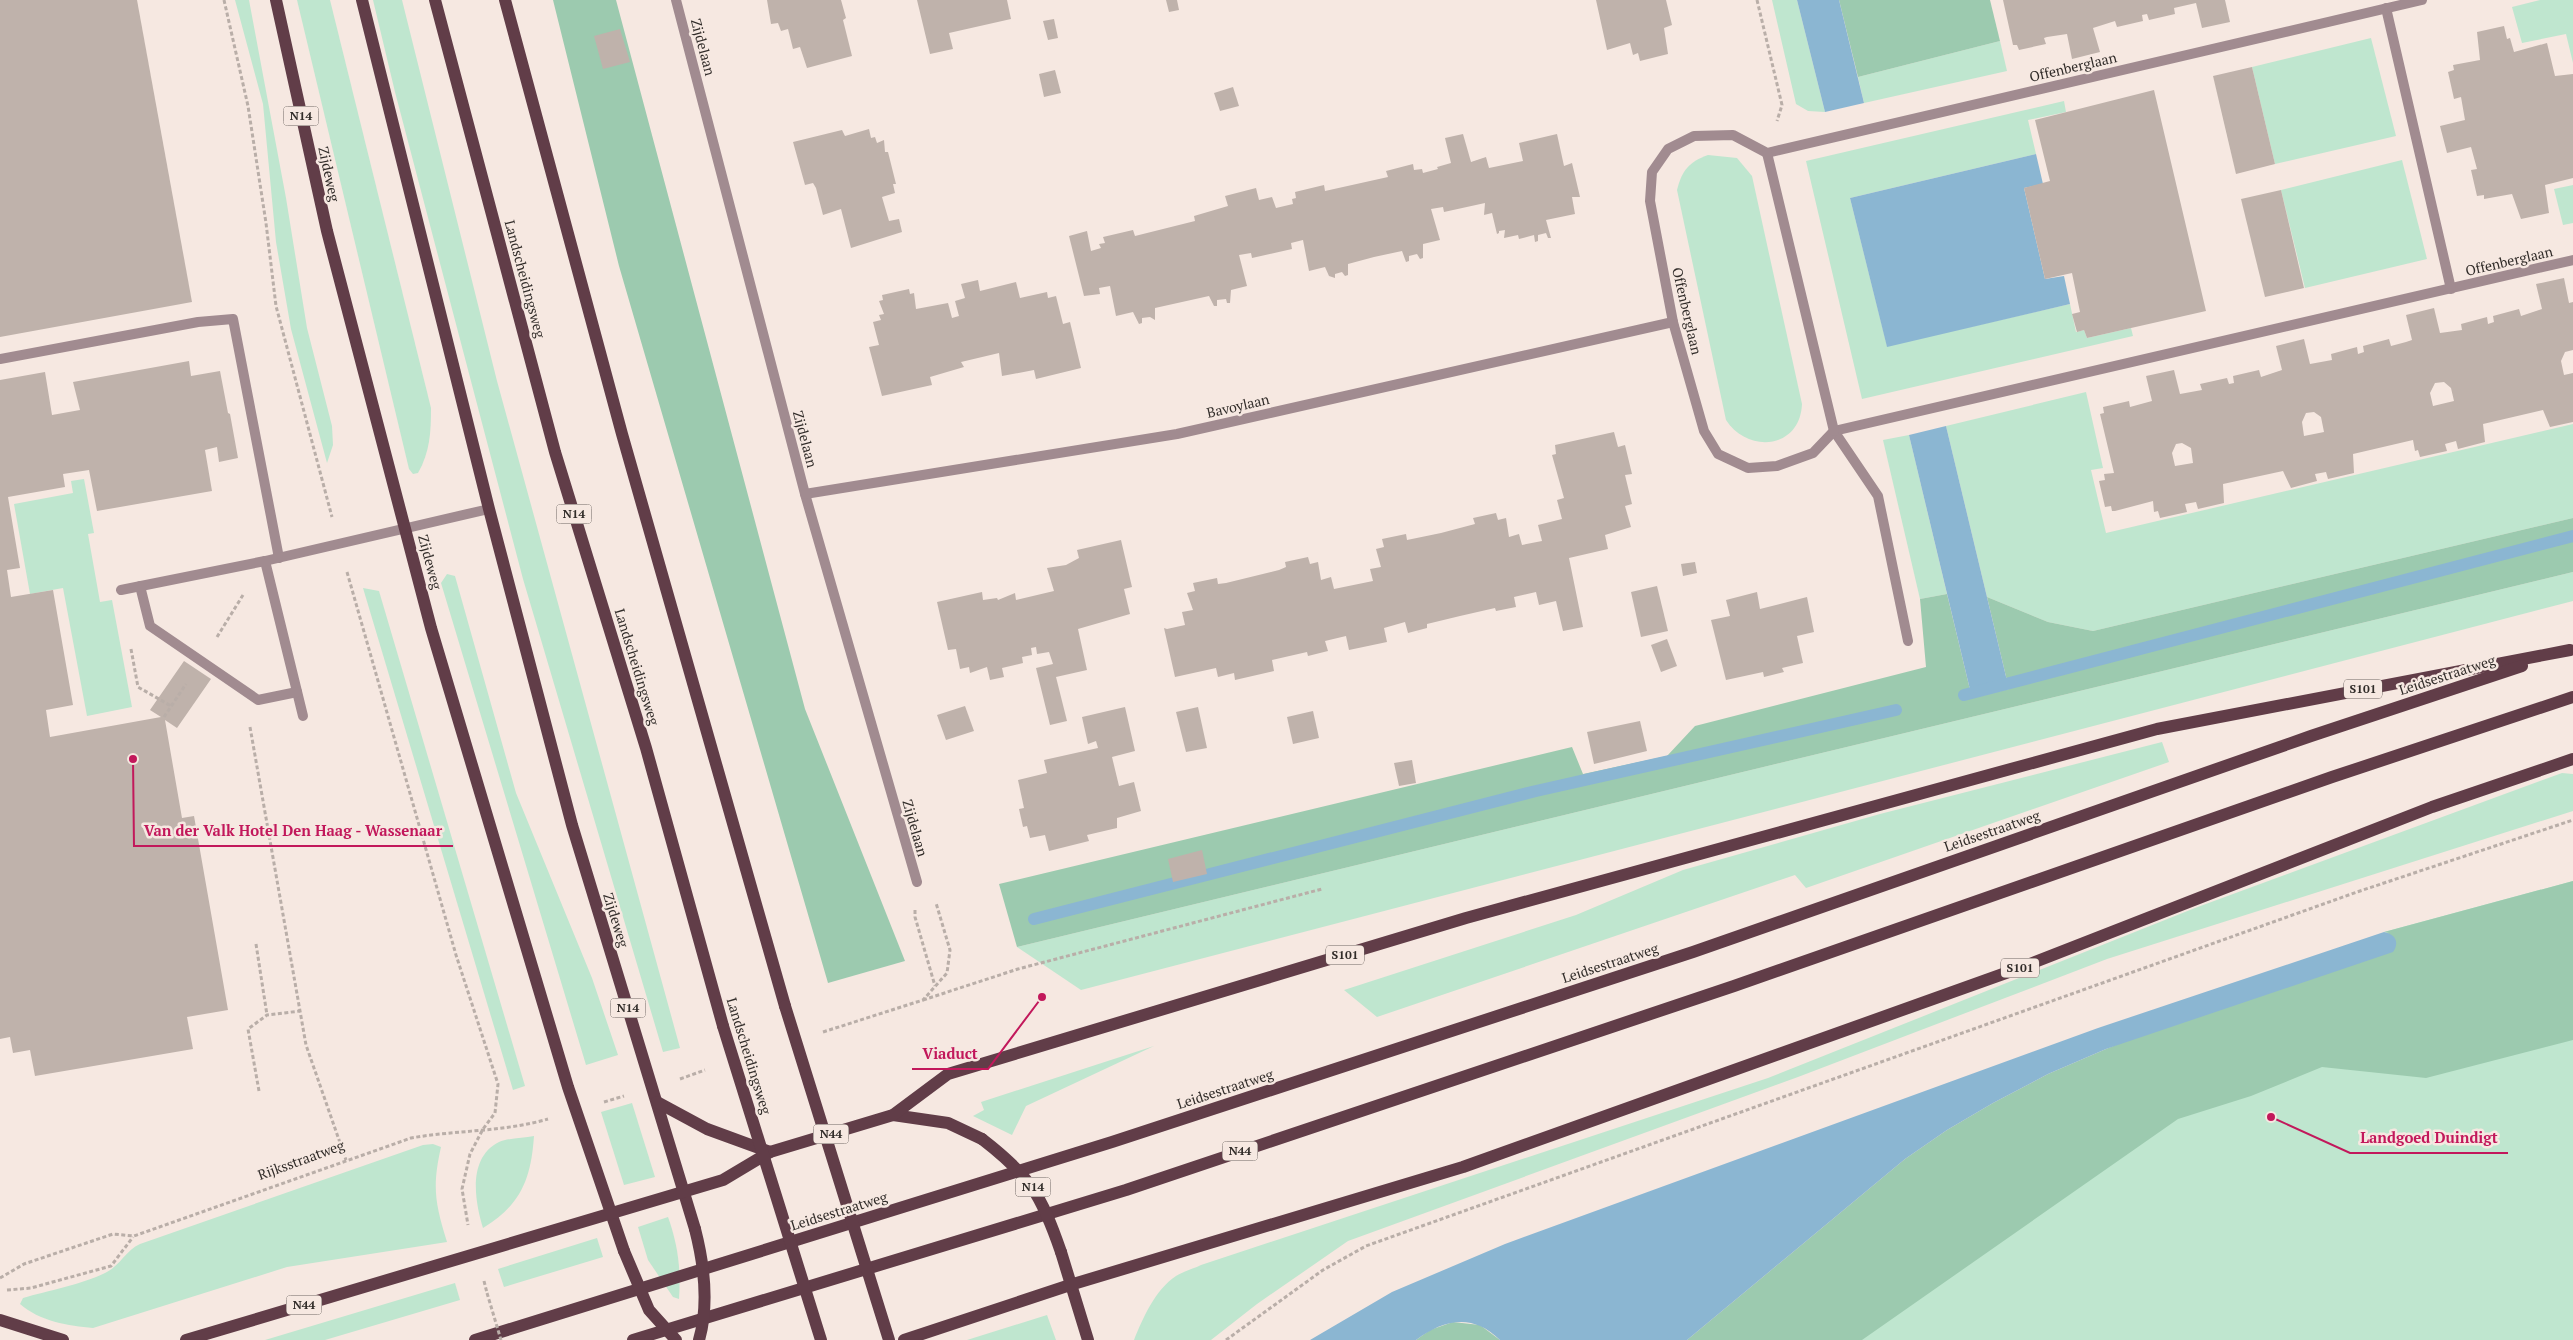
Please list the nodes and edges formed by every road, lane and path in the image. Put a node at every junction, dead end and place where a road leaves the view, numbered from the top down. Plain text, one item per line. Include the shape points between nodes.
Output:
1 (276, 0) edge
2 (362, 0) edge
3 (435, 0) edge
4 (505, 0) edge
5 (676, 0) edge
6 (1758, 0) edge
7 (2422, 0) edge
8 (2386, 8) junction
9 (1767, 153) junction
10 (2573, 260) edge
11 (2451, 289) junction
12 (1673, 322) junction
13 (0, 359) edge
14 (1834, 431) junction
15 (805, 494) junction
16 (488, 509) junction
17 (405, 527) junction
18 (279, 558) junction
19 (265, 561) junction
20 (140, 586) junction
21 (121, 590) dead end
22 (1908, 641) dead end
23 (2572, 649) edge
24 (202, 660) junction
25 (138, 687) dead end
26 (296, 692) junction
27 (180, 693) dead end
28 (2573, 697) edge
29 (258, 700) junction
30 (171, 706) junction
31 (303, 716) dead end
32 (164, 717) dead end
33 (2573, 759) edge
34 (2573, 820) edge
35 (917, 882) junction
36 (1322, 889) dead end
37 (256, 944) dead end
38 (923, 1000) dead end
39 (300, 1010) junction
40 (267, 1015) junction
41 (948, 1074) joint
42 (259, 1091) dead end
43 (658, 1102) junction
44 (893, 1115) junction
45 (770, 1152) junction
46 (346, 1160) junction
47 (683, 1191) junction
48 (611, 1215) junction
49 (134, 1236) junction
50 (475, 1255) junction
51 (0, 1278) edge
52 (1070, 1285) junction
53 (0, 1290) edge
54 (0, 1320) edge
55 (63, 1340) edge
56 (186, 1340) edge
57 (475, 1340) edge
58 (501, 1340) edge
59 (633, 1340) edge
60 (676, 1340) edge
61 (699, 1340) edge
62 (821, 1340) edge
63 (889, 1340) edge
64 (904, 1340) edge
65 (1088, 1340) edge
66 (1226, 1340) edge

1 - 17 main road, Zijdeweg / N14 via 327,231
2 - 16 main road, Zijdeweg / N14
3 - 62 main road, Landscheidingsweg / N14, bridge via 555,452 646,748 723,1026
4 - 63 main road, bridge via 624,444 785,1006
5 - 15 street, Zijdelaan
6 - 9 path via 1782,105
7 - 8 street, Offenberglaan
8 - 9 street, Offenberglaan
8 - 11 street, Offenberglaan
9 - 12 street, Offenberglaan via 1733,135 1694,136 1668,149 1652,172 1650,201
9 - 14 street
10 - 11 street, Offenberglaan
11 - 14 street, Offenberglaan
12 - 14 street, Offenberglaan via 1704,431 1718,454 1748,468 1777,466 1812,453
12 - 15 street, Bavoylaan via 1177,434
13 - 18 street via 198,322 233,319
14 - 22 street via 1878,496
15 - 35 street, Zijdelaan
16 - 17 street, Zijdeweg
16 - 43 main road, Zijdeweg / N14 via 572,825
17 - 18 street
17 - 48 main road, Zijdeweg / N14 via 568,1087
18 - 19 street
19 - 20 street
19 - 24 path
19 - 26 street
20 - 21 street
20 - 24 street via 150,626
23 - 41 main road, S101 via 2156,729 1466,918
23 - 57 main road, Leidsestraatweg / S101 via 2311,736 1684,955 1112,1142
24 - 29 street
25 - 30 path
26 - 29 street
26 - 31 street
27 - 30 path
28 - 59 main road, N44 via 1126,1190
29 - 39 path via 248,714
30 - 32 path
33 - 52 main road, S101 via 2432,807 2017,969 1482,1160
34 - 66 path via 2357,892 1366,1246 1323,1270
35 - 35 path via 915,917 935,987 947,973 950,950 936,903
36 - 38 path via 1018,969
37 - 40 path
39 - 40 path
39 - 46 path via 306,1045
40 - 42 path via 248,1029
41 - 44 main road, N44
43 - 45 main road via 707,1129
43 - 47 main road, Zijdeweg / N14
44 - 45 main road, N44
44 - 52 main road, N14, bridge via 948,1123 982,1139 1004,1156 1030,1182 1046,1209
45 - 47 main road, N44 via 723,1180
46 - 49 path, Rijksstraatweg
46 - 50 path, Rijksstraatweg via 411,1138 483,1129 470,1154 462,1190
47 - 48 main road, N44
47 - 61 main road, Zijdeweg / N14, bridge via 695,1229 705,1293
48 - 50 main road, N44
48 - 60 main road, Zijdeweg / N14, bridge via 649,1310
49 - 51 path, Rijksstraatweg via 113,1234 24,1264
49 - 53 path via 111,1266 31,1288
50 - 56 main road, N44
50 - 58 path, bridge
52 - 64 main road
52 - 65 main road, N14
54 - 55 main road

